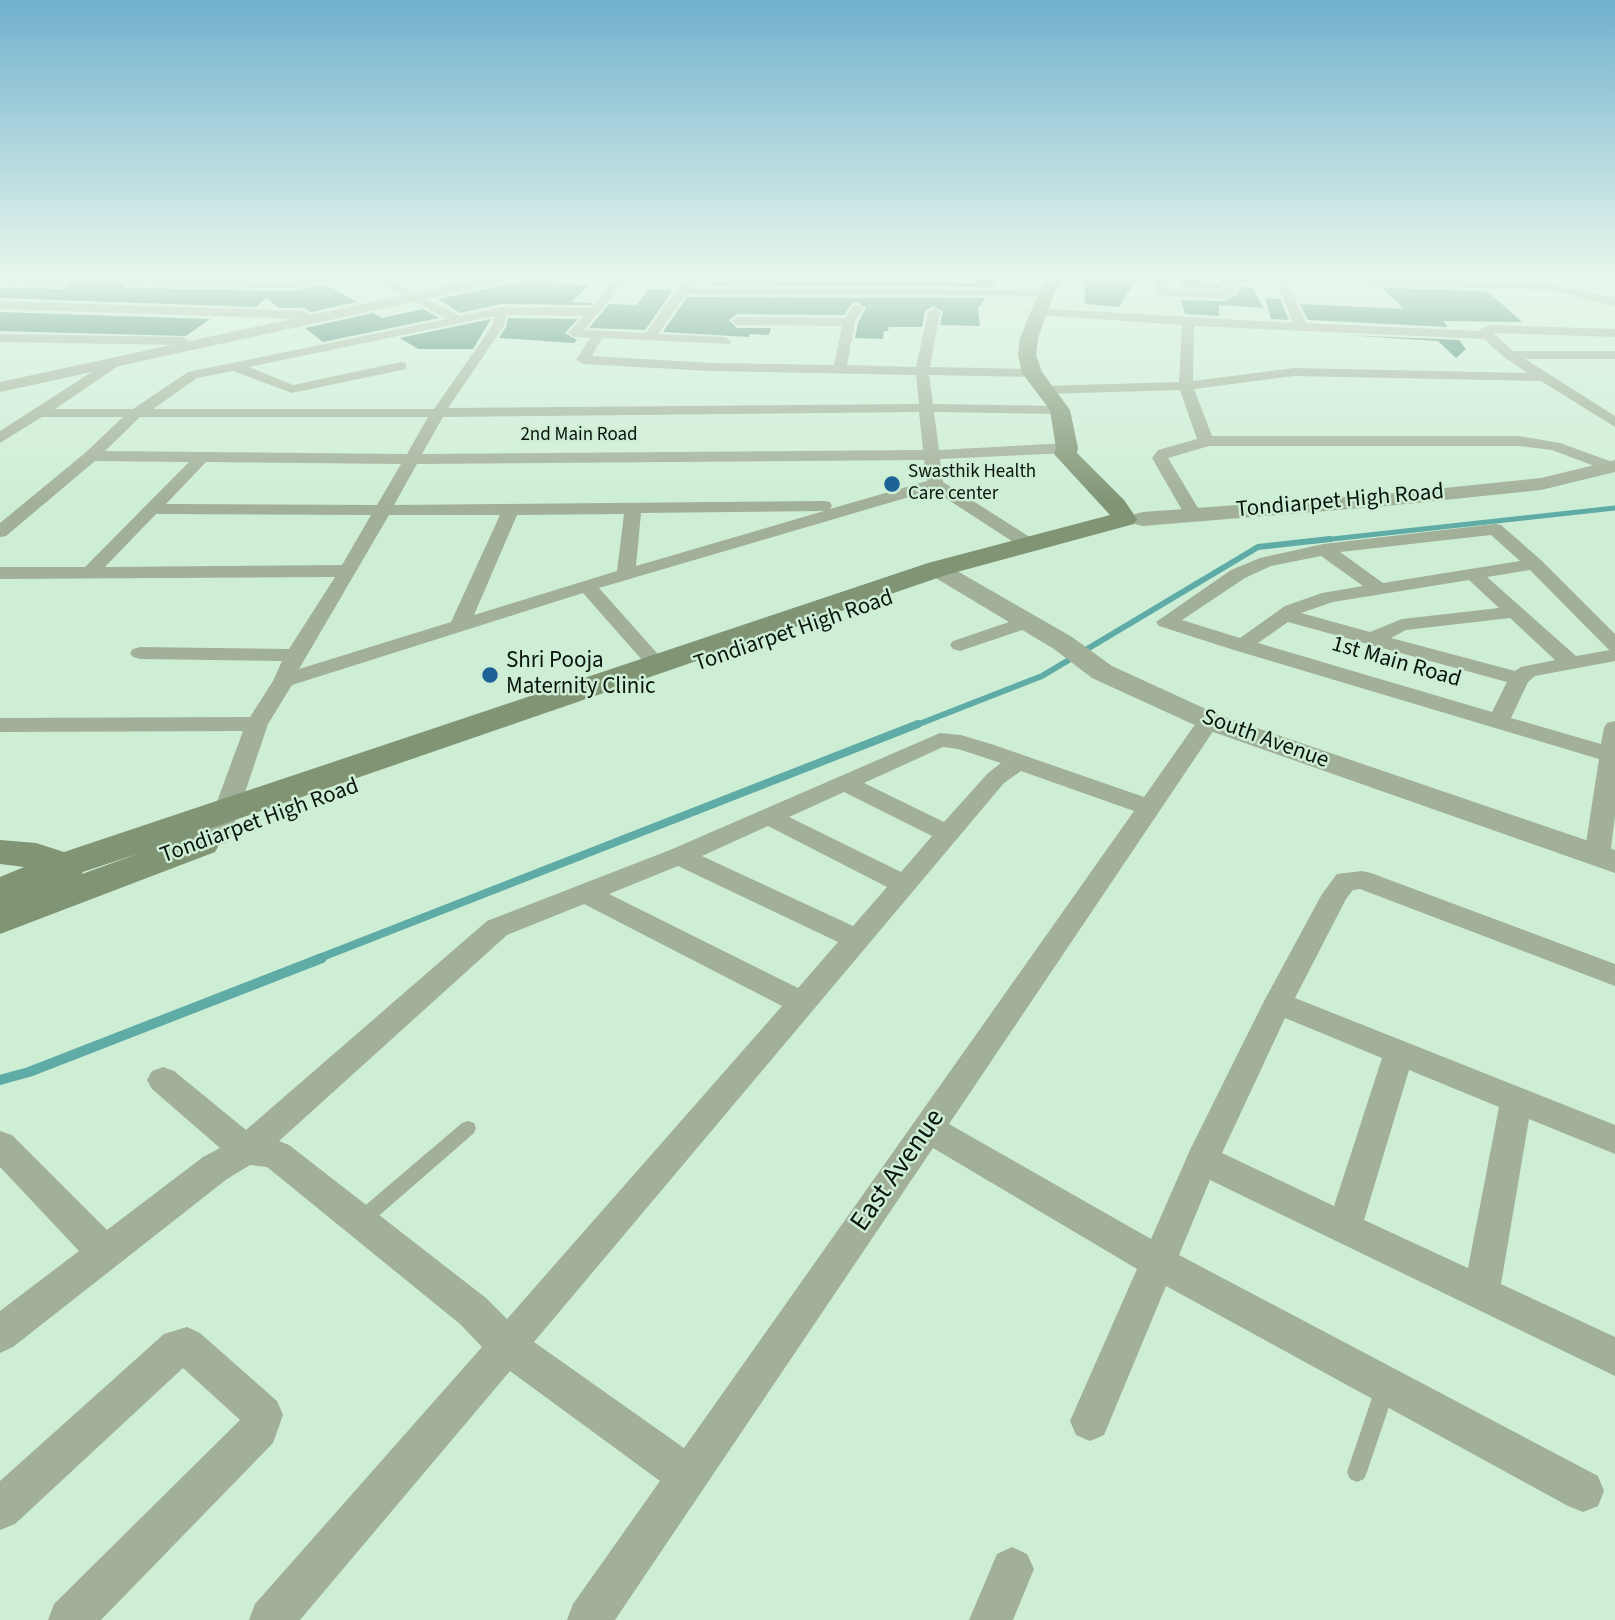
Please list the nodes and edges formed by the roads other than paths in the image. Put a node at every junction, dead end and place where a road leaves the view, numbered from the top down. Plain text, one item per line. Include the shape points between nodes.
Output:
1 (139, 351) edge
2 (167, 351) edge
3 (309, 351) edge
4 (481, 351) edge
5 (588, 351) edge
6 (720, 351) edge
7 (844, 351) edge
8 (926, 351) edge
9 (1027, 351) edge
10 (1187, 351) edge
11 (1504, 351) edge
12 (1510, 355) junction
13 (1615, 355) edge
14 (117, 362) junction
15 (233, 366) junction
16 (401, 366) dead end
17 (711, 366) junction
18 (840, 369) junction
19 (922, 371) junction
20 (1032, 373) junction
21 (1543, 377) junction
22 (0, 381) edge
23 (1186, 386) junction
24 (0, 387) edge
25 (1045, 390) junction
26 (926, 408) junction
27 (1060, 410) junction
28 (39, 412) junction
29 (438, 413) junction
30 (135, 414) junction
31 (0, 423) edge
32 (22, 423) junction
33 (1615, 423) edge
34 (0, 438) edge
35 (1209, 441) junction
36 (1067, 448) junction
37 (930, 455) junction
38 (91, 456) junction
39 (203, 456) junction
40 (412, 458) junction
41 (1613, 466) edge
42 (935, 484) junction
43 (856, 506) junction
44 (152, 509) junction
45 (633, 509) junction
46 (383, 510) junction
47 (511, 510) junction
48 (1192, 513) junction
49 (1134, 519) junction
50 (0, 532) edge
51 (1027, 543) junction
52 (1323, 549) junction
53 (1534, 564) junction
54 (91, 571) junction
55 (348, 571) junction
56 (0, 573) edge
57 (944, 573) junction
58 (626, 574) junction
59 (1473, 574) junction
60 (587, 586) junction
61 (1378, 588) junction
62 (1515, 612) junction
63 (1285, 615) junction
64 (1027, 622) junction
65 (459, 627) junction
66 (1371, 639) junction
67 (960, 645) dead end
68 (1615, 645) edge
69 (1241, 646) junction
70 (140, 653) dead end
71 (295, 655) junction
72 (1615, 655) edge
73 (1570, 662) junction
74 (657, 665) junction
75 (1519, 679) junction
76 (284, 681) junction
77 (1499, 720) junction
78 (1209, 721) junction
79 (257, 724) junction
80 (0, 725) edge
81 (1615, 728) edge
82 (1613, 755) edge
83 (1016, 763) junction
84 (843, 782) junction
85 (1149, 808) junction
86 (768, 816) junction
87 (222, 823) junction
88 (948, 834) junction
89 (679, 856) junction
90 (1606, 859) edge
91 (5, 876) edge
92 (63, 880) junction
93 (905, 885) junction
94 (587, 894) junction
95 (0, 920) edge
96 (858, 940) junction
97 (1615, 975) edge
98 (802, 1003) junction
99 (1278, 1003) junction
100 (1398, 1052) junction
101 (163, 1080) dead end
102 (1516, 1100) junction
103 (468, 1128) dead end
104 (928, 1129) junction
105 (1615, 1140) edge
106 (0, 1145) edge
107 (246, 1150) junction
108 (1202, 1160) junction
109 (360, 1221) junction
110 (1344, 1227) junction
111 (105, 1253) junction
112 (1156, 1261) junction
113 (1481, 1293) junction
114 (0, 1334) edge
115 (508, 1346) junction
116 (1615, 1357) edge
117 (1386, 1385) junction
118 (1090, 1420) dead end
119 (1357, 1472) dead end
120 (688, 1476) junction
121 (1583, 1491) dead end
122 (0, 1509) edge
123 (1012, 1570) dead end
124 (70, 1620) edge
125 (271, 1620) edge
126 (589, 1620) edge
127 (991, 1620) edge

1 - 22 street
2 - 14 street
3 - 15 street
4 - 29 street
5 - 17 street via 583,359
6 - 17 street
7 - 18 street
8 - 19 street
9 - 20 main road
10 - 23 street
11 - 12 street
12 - 13 street
12 - 21 street
14 - 24 street
14 - 28 street
15 - 16 street via 292,389
15 - 30 street via 183,379
17 - 18 street
18 - 19 street
19 - 20 street
19 - 26 street
20 - 25 main road
21 - 23 street via 1294,372
21 - 33 street
23 - 25 street
23 - 35 street via 1203,437
25 - 27 main road
26 - 27 street
26 - 29 street
26 - 37 street
27 - 36 main road
28 - 30 street
28 - 32 street
29 - 30 street
29 - 40 street
30 - 38 street
31 - 32 street
32 - 34 street
35 - 41 street via 1526,441
35 - 48 street via 1160,455
36 - 37 street, 2nd Main Road
36 - 49 main road via 1065,454
37 - 40 street, 2nd Main Road
37 - 42 street
38 - 39 street, 2nd Main Road
38 - 50 street
39 - 40 street, 2nd Main Road
39 - 44 street
40 - 46 street
41 - 48 street, Tondiarpet High Road via 1541,484
42 - 43 street
42 - 51 street
43 - 45 street
43 - 58 street
44 - 46 street
44 - 54 street
45 - 47 street
45 - 58 street
46 - 47 street
46 - 55 street
47 - 65 street
48 - 49 street, Tondiarpet High Road
49 - 51 main road, Tondiarpet High Road
49 - 57 main road, Tondiarpet High Road via 1139,526
51 - 57 main road, Tondiarpet High Road
52 - 53 street via 1495,529
52 - 61 street
52 - 69 street, 1st Main Road via 1266,562 1238,574 1166,622
53 - 59 street
53 - 68 street
54 - 55 street
54 - 56 street
55 - 71 street
57 - 64 street, South Avenue
57 - 74 main road, Tondiarpet High Road
57 - 87 main road, Tondiarpet High Road
58 - 60 street
59 - 61 street
59 - 62 street
60 - 65 street
60 - 74 street
61 - 63 street via 1329,597
62 - 66 street via 1402,625
62 - 73 street
63 - 66 street
63 - 69 street
64 - 67 street
64 - 78 street, South Avenue via 1102,672
65 - 76 street
66 - 75 street
69 - 77 street, 1st Main Road
70 - 71 street
71 - 76 street
72 - 73 street
73 - 75 street via 1528,671
74 - 87 main road, Tondiarpet High Road
75 - 77 street
76 - 79 street
77 - 82 street, 1st Main Road
78 - 85 street, East Avenue
78 - 90 street, South Avenue
79 - 80 street
79 - 87 street
81 - 82 street
82 - 90 street
83 - 84 street via 973,746 940,740
83 - 85 street
83 - 88 street via 996,778
84 - 86 street
84 - 88 street
85 - 104 street, East Avenue
86 - 89 street
86 - 93 street
87 - 92 main road, Tondiarpet High Road
87 - 92 main road, Tondiarpet High Road via 97,883
88 - 93 street
89 - 94 street
89 - 96 street
91 - 92 main road
92 - 95 main road, Tondiarpet High Road
93 - 96 street
94 - 98 street
94 - 107 street via 496,928
96 - 98 street
97 - 99 street via 1362,880 1346,881
98 - 115 street
99 - 100 street
99 - 108 street
100 - 102 street
100 - 110 street
101 - 107 street
102 - 105 street
102 - 113 street
103 - 109 lane
104 - 112 street
104 - 120 street, East Avenue
106 - 111 street
107 - 109 street via 277,1155
107 - 111 street via 215,1168
108 - 110 street
108 - 112 street
109 - 115 street via 473,1311
110 - 113 street
111 - 114 street
112 - 117 street
112 - 118 street
113 - 116 street
115 - 120 street
115 - 125 street
117 - 119 lane
117 - 121 street
120 - 126 street, East Avenue
122 - 124 street via 177,1347 187,1346 263,1415 260,1429
123 - 127 street

